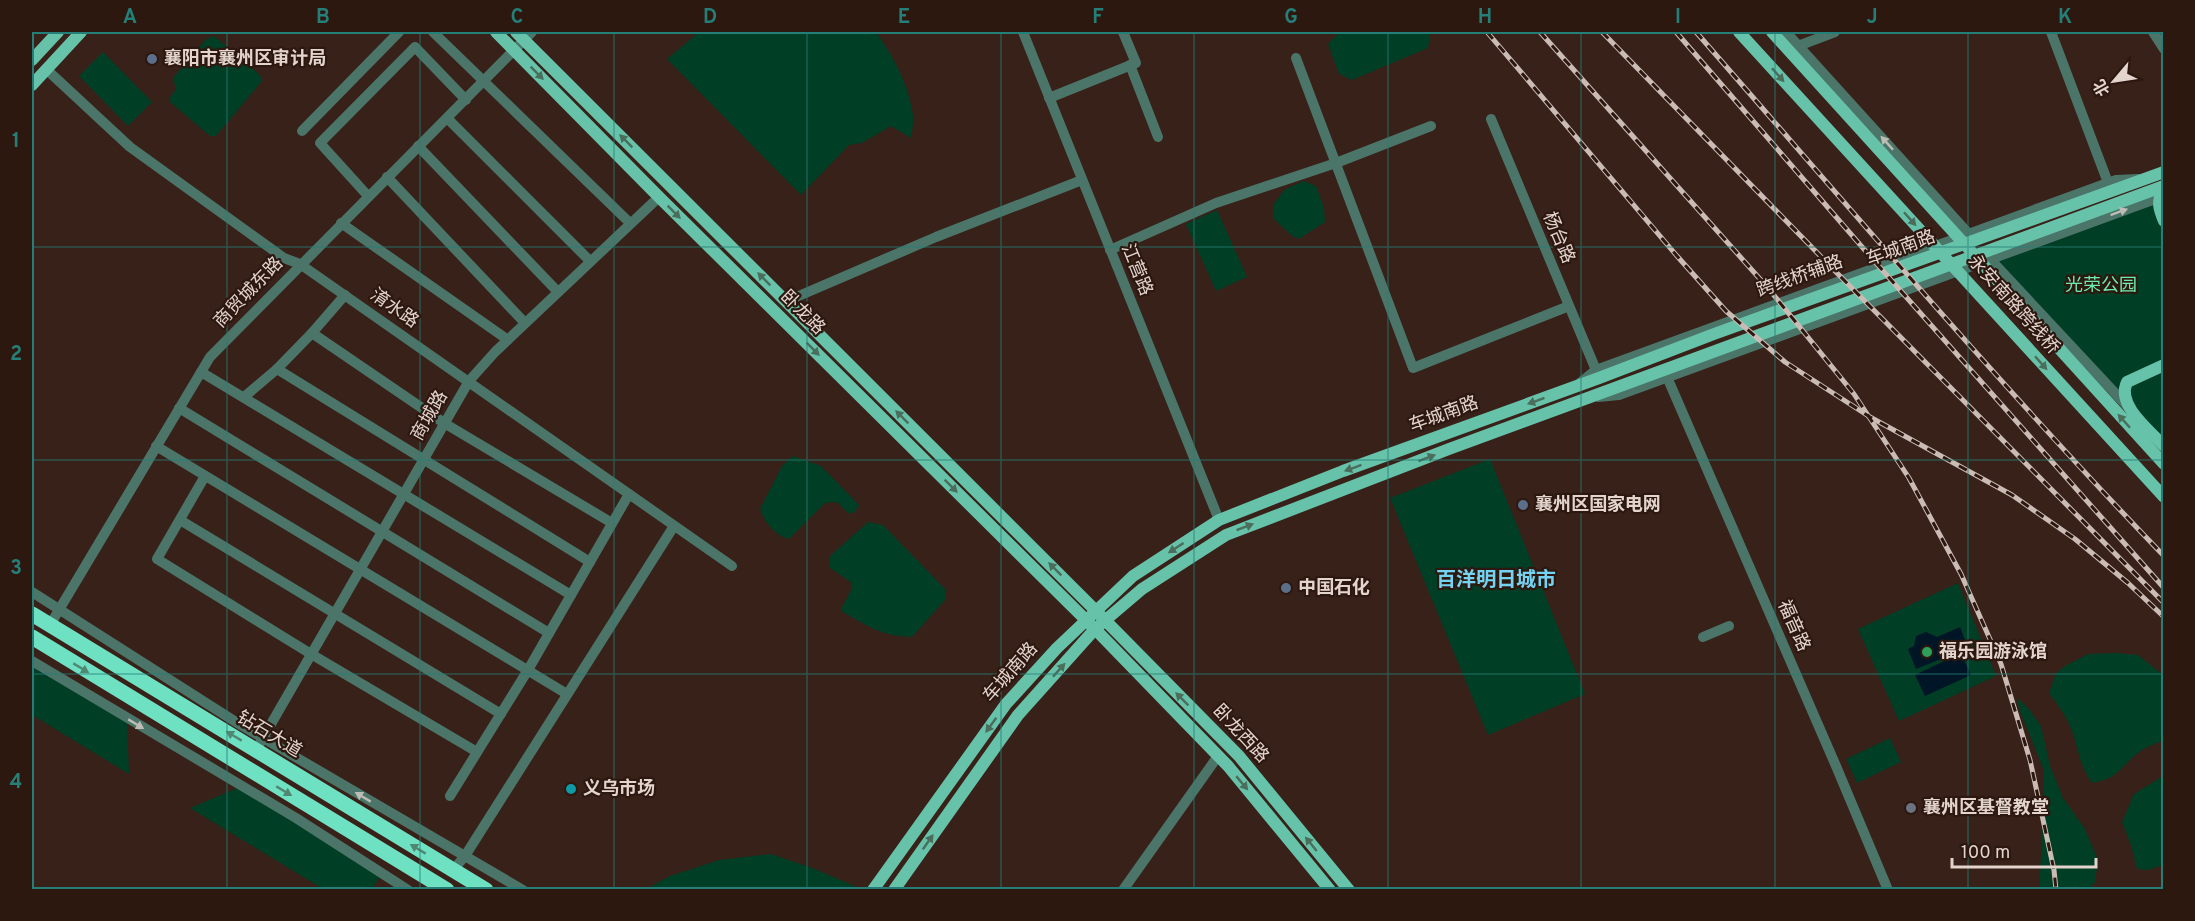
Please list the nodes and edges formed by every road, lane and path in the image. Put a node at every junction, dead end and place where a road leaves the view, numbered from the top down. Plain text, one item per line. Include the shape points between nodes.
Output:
1 (58, 32) edge
2 (81, 32) edge
3 (399, 32) edge
4 (433, 32) edge
5 (496, 32) edge
6 (1023, 32) edge
7 (1123, 32) edge
8 (1739, 32) edge
9 (1772, 32) edge
10 (1786, 32) edge
11 (1834, 32) edge
12 (2051, 32) edge
13 (2153, 32) edge
14 (524, 34) edge
15 (1798, 46) junction
16 (2163, 49) edge
17 (514, 50) junction
18 (1296, 58) dead end
19 (32, 60) edge
20 (1130, 65) junction
21 (46, 69) junction
22 (483, 81) junction
23 (32, 85) edge
24 (1049, 98) junction
25 (466, 100) junction
26 (447, 118) junction
27 (1491, 119) dead end
28 (1431, 126) dead end
29 (302, 131) dead end
30 (1158, 136) dead end
31 (418, 146) junction
32 (1336, 163) junction
33 (2163, 172) edge
34 (387, 177) junction
35 (2145, 179) junction
36 (1082, 180) junction
37 (2107, 180) dead end
38 (2162, 191) edge
39 (368, 196) junction
40 (659, 197) junction
41 (2163, 221) edge
42 (341, 223) junction
43 (630, 223) junction
44 (1969, 234) junction
45 (1110, 250) junction
46 (1990, 259) junction
47 (590, 261) junction
48 (300, 264) junction
49 (558, 292) junction
50 (345, 295) junction
51 (787, 301) junction
52 (1569, 306) junction
53 (525, 323) junction
54 (312, 333) junction
55 (508, 340) junction
56 (2163, 365) edge
57 (278, 369) junction
58 (1596, 370) junction
59 (201, 372) junction
60 (1667, 377) junction
61 (469, 381) junction
62 (1575, 387) junction
63 (244, 398) junction
64 (1589, 398) junction
65 (2128, 407) junction
66 (179, 408) junction
67 (444, 423) junction
68 (156, 446) junction
69 (2163, 446) edge
70 (424, 459) junction
71 (2163, 464) edge
72 (205, 476) junction
73 (404, 494) junction
74 (629, 494) junction
75 (2163, 497) edge
76 (180, 520) junction
77 (1219, 520) junction
78 (612, 523) junction
79 (674, 526) junction
80 (382, 531) junction
81 (590, 562) junction
82 (732, 566) dead end
83 (361, 569) junction
84 (32, 591) edge
85 (571, 595) junction
86 (61, 609) junction
87 (32, 614) edge
88 (335, 614) junction
89 (1085, 619) junction
90 (1099, 620) junction
91 (50, 625) junction
92 (1729, 626) dead end
93 (549, 633) junction
94 (32, 637) edge
95 (1703, 637) dead end
96 (311, 654) junction
97 (32, 661) edge
98 (528, 670) junction
99 (567, 694) junction
100 (501, 714) junction
101 (260, 744) junction
102 (477, 752) junction
103 (1218, 756) junction
104 (450, 796) dead end
105 (357, 835) junction
106 (347, 851) junction
107 (465, 856) junction
108 (453, 870) junction
109 (408, 890) edge
110 (447, 890) edge
111 (486, 890) edge
112 (522, 890) edge
113 (873, 890) edge
114 (894, 890) edge
115 (1123, 890) edge
116 (1330, 890) edge
117 (1348, 890) edge
118 (1888, 890) edge

1 - 19 main road
2 - 21 main road
3 - 29 street
4 - 22 street
5 - 17 main road, 卧龙路
6 - 24 street, 江营路
7 - 20 street via 1136,63
8 -> 75 main road, 永安南路跨线桥, bridge
71 -> 9 main road, 永安南路跨线桥, bridge
10 - 15 street
11 - 15 street
12 - 37 street
13 - 16 street
14 - 17 street, 商贸城东路
51 -> 14 main road, 卧龙路
44 -> 15 street
17 - 22 street, 商贸城东路
17 -> 40 main road, 卧龙路
18 - 32 street
20 - 24 street
20 - 30 street
21 - 23 main road
21 - 48 street, 淯水路 via 130,147 284,258
22 - 25 street, 商贸城东路
22 - 43 street
24 - 36 street, 江营路
25 - 26 street, 商贸城东路
25 - 39 street via 415,47 320,143
26 - 31 street, 商贸城东路
26 - 47 street
27 - 52 street, 杨台路
28 - 32 street
31 - 34 street, 商贸城东路
31 - 49 street
32 - 45 street via 1216,203
32 - 52 street via 1413,368
33 - 35 main road, 车城南路
34 - 39 street, 商贸城东路
34 - 53 street
35 - 44 street, 跨线桥辅路 via 2116,180
35 - 62 main road, 车城南路
36 - 45 street, 江营路
36 - 51 street
38 - 41 main road
46 -> 38 street
38 - 64 main road, 车城南路
39 - 42 street, 商贸城东路
40 - 43 street, 商城路
40 -> 89 main road, 卧龙路
42 - 48 street, 商贸城东路
42 - 55 street
43 - 47 street, 商城路
44 - 58 street, 跨线桥辅路
45 - 77 street, 江营路
46 - 60 street
46 - 65 street
47 - 49 street, 商城路
48 - 50 street, 淯水路
48 - 59 street, 商贸城东路 via 210,357
49 - 53 street, 商城路
50 - 54 street
50 - 61 street, 淯水路
90 -> 51 main road, 卧龙路
52 - 58 street, 杨台路
53 - 55 street, 商城路
54 - 57 street
54 - 67 street
55 - 61 street, 商城路
56 - 65 main road via 2127,382 2124,389
57 - 63 street
57 - 70 street
58 - 62 street, 跨线桥辅路
59 - 63 street
59 - 66 street, 商贸城东路
60 - 64 street via 1619,395
60 - 118 street, 福音路
61 - 67 street, 商城路
61 - 74 street, 淯水路
62 -> 77 main road, 车城南路
63 - 73 street
90 -> 64 main road, 车城南路 via 1226,535
65 - 69 main road
66 - 68 street, 商贸城东路
66 - 80 street
67 - 70 street, 商城路
67 - 78 street
68 - 72 street
68 - 86 street, 商贸城东路
70 - 73 street, 商城路
70 - 81 street
72 - 76 street
72 - 83 street
73 - 80 street, 商城路
73 - 85 street
74 - 78 street
74 - 79 street, 淯水路
76 - 88 street
76 - 96 street via 158,559
77 -> 90 main road, 车城南路 via 1133,576
78 - 81 street
79 - 82 street, 淯水路
79 - 99 street
80 - 83 street, 商城路
80 - 93 street
81 - 85 street
83 - 88 street, 商城路
83 - 98 street
84 - 86 street
85 - 93 street
86 - 91 street, 商贸城东路
86 - 101 street via 239,724
87 - 91 highway, 钻石大道
88 - 96 street, 商城路
88 - 100 street
89 - 90 main road, 车城南路
89 -> 113 main road, 车城南路 via 1006,704
90 - 103 main road, 卧龙西路
114 -> 90 main road, 车城南路 via 1018,715
117 -> 90 main road, 卧龙西路 via 1239,756
101 -> 91 highway, 钻石大道
92 - 95 street
93 - 98 street
94 -> 105 highway
96 - 101 street, 商城路
96 - 102 street
97 -> 106 street
98 - 99 street
98 - 100 street
99 - 107 street
100 - 102 street
107 -> 101 street
108 -> 101 highway, 钻石大道
102 - 104 street
103 - 115 street
103 -> 116 main road, 卧龙西路
105 - 106 street
105 - 110 highway
106 - 109 street
107 - 108 street
107 - 112 street
108 - 111 highway, 钻石大道

